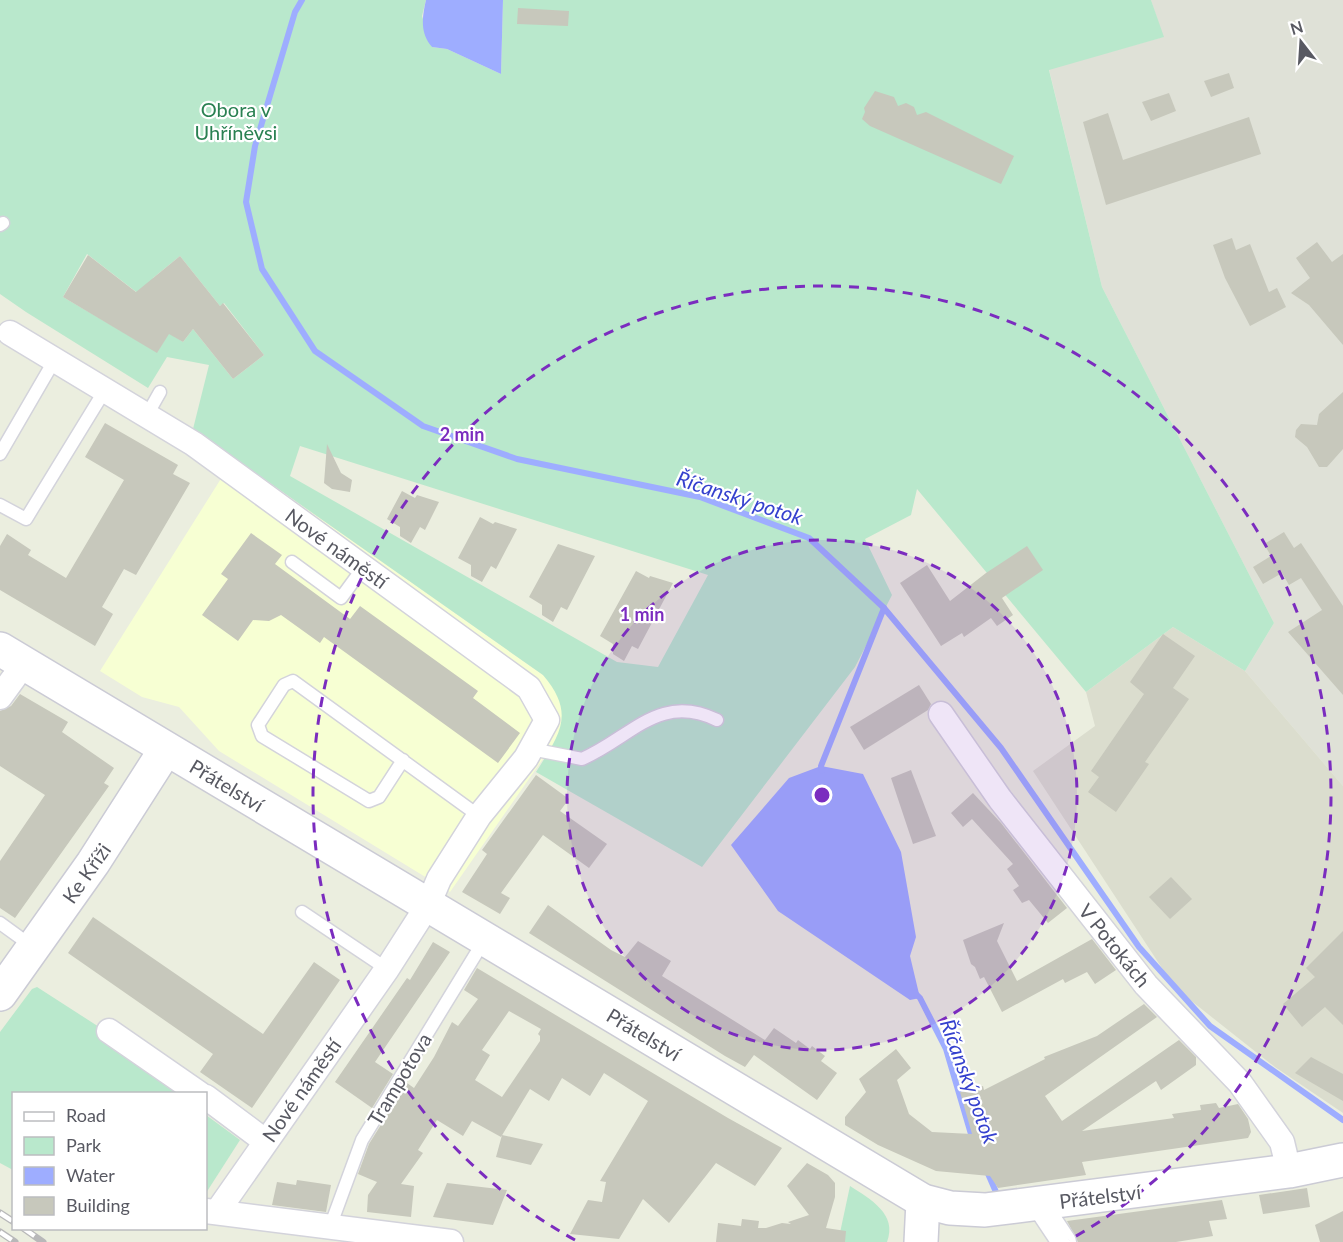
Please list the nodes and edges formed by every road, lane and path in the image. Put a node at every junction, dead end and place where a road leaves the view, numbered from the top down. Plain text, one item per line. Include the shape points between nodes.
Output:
1 (10, 333) dead end
2 (54, 361) junction
3 (105, 390) junction
4 (160, 392) dead end
5 (147, 415) junction
6 (0, 454) edge
7 (0, 505) edge
8 (292, 562) dead end
9 (363, 568) junction
10 (12, 656) edge
11 (0, 697) edge
12 (941, 714) dead end
13 (717, 720) dead end
14 (166, 749) junction
15 (531, 749) junction
16 (403, 760) junction
17 (479, 816) junction
18 (428, 905) junction
19 (302, 912) dead end
20 (0, 923) edge
21 (485, 939) junction
22 (33, 947) junction
23 (387, 969) junction
24 (0, 994) edge
25 (109, 1031) dead end
26 (197, 1092) edge
27 (207, 1098) edge
28 (265, 1141) junction
29 (1343, 1160) edge
30 (1289, 1171) junction
31 (923, 1201) junction
32 (1038, 1203) junction
33 (211, 1211) edge
34 (330, 1227) junction
35 (451, 1242) edge
36 (921, 1242) edge
37 (1064, 1242) edge

1 - 2 street, Nové náměstí
2 - 3 street, Nové náměstí
2 - 6 lane
3 - 5 street, Nové náměstí
3 - 7 lane via 26,519
4 - 5 lane
5 - 9 street, Nové náměstí via 194,444
8 - 9 lane via 341,598
9 - 15 street, Nové náměstí via 529,688 547,720
10 - 11 street
10 - 14 main road, Přátelství
12 - 30 street, V Potokách via 1000,799 1146,984 1240,1083 1282,1142
13 - 15 lane via 685,709 667,713 647,720 582,759
14 - 18 main road, Přátelství
14 - 22 main road, Ke Kříži
15 - 17 street, Nové náměstí
16 - 16 lane via 293,681 284,685 258,725 262,736 369,801 379,797
16 - 17 lane
17 - 18 street, Nové náměstí via 439,879
18 - 21 main road, Přátelství
18 - 23 street, Nové náměstí
19 - 23 lane
20 - 22 lane
21 - 31 main road, Přátelství
21 - 34 lane, Trampotova via 362,1140
22 - 24 main road, Ke Kříži
23 - 28 street, Nové náměstí
25 - 26 street
27 - 28 street
28 - 33 street, Nové náměstí
29 - 30 main road, Přátelství
30 - 32 main road, Přátelství
31 - 32 main road, Přátelství via 967,1210
31 - 36 main road
32 - 37 street
33 - 34 street
34 - 35 street

